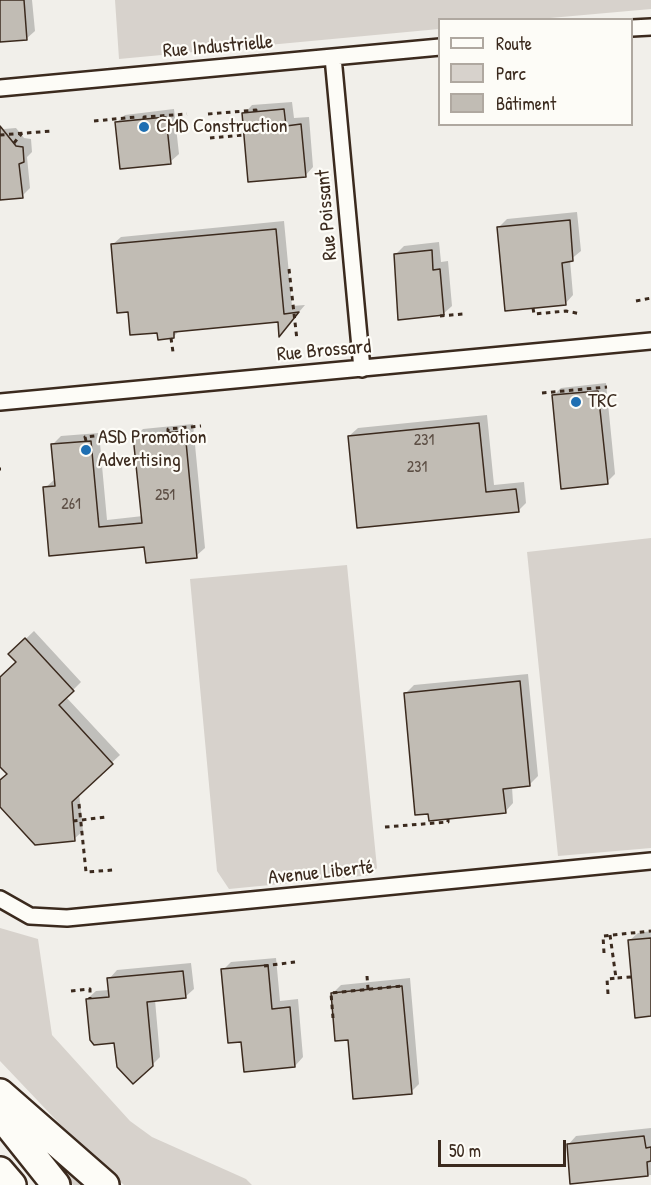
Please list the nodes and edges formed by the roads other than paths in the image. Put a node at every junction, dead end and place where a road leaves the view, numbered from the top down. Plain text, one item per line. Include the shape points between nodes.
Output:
1 (651, 27) edge
2 (633, 28) edge
3 (438, 47) edge
4 (333, 57) junction
5 (0, 88) edge
6 (651, 341) edge
7 (362, 369) junction
8 (0, 402) edge
9 (651, 861) edge
10 (0, 899) edge
11 (0, 1093) edge
12 (0, 1115) edge
13 (0, 1171) edge
14 (12, 1185) edge
15 (56, 1185) edge
16 (105, 1185) edge

1 - 2 street
3 - 4 street, Rue Industrielle
4 - 5 street, Rue Industrielle
4 - 7 street, Rue Poissant
6 - 7 street, Rue Brossard
7 - 8 street, Rue Brossard
9 - 10 street, Avenue Liberté via 67,918 30,916
11 - 16 highway
12 - 15 highway
13 - 14 highway

